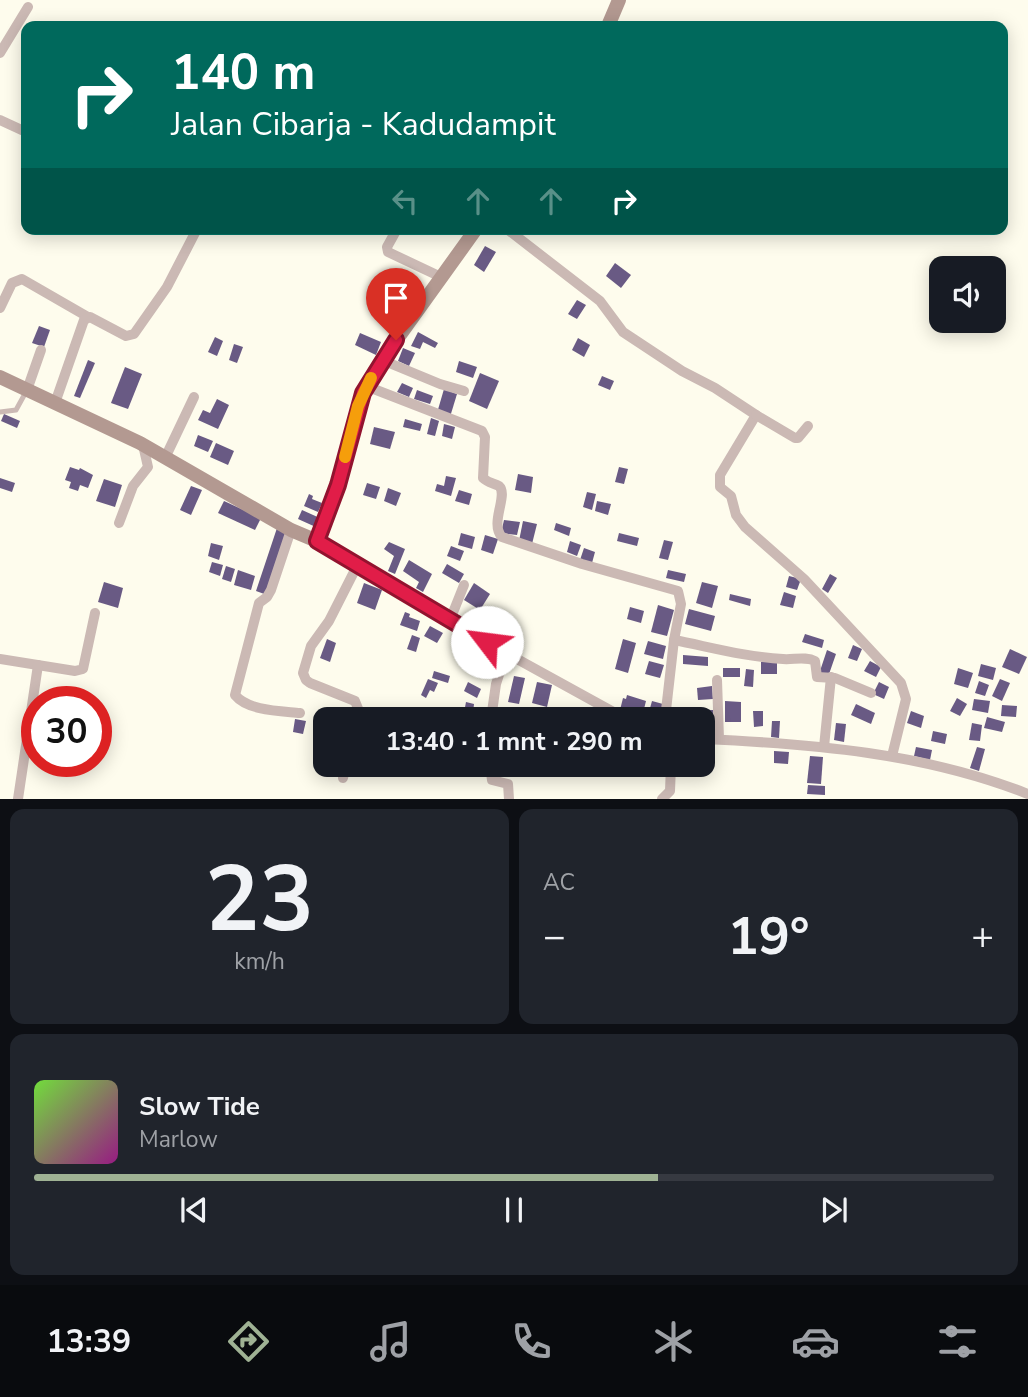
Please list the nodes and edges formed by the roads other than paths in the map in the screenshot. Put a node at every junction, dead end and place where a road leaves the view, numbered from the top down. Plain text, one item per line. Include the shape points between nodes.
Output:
1 (619, 0) edge
2 (28, 7) dead end
3 (610, 21) edge
4 (0, 53) edge
5 (0, 120) edge
6 (21, 130) edge
7 (194, 235) edge
8 (394, 235) edge
9 (472, 235) edge
10 (515, 235) edge
11 (441, 277) junction
12 (0, 309) edge
13 (88, 317) junction
14 (41, 350) dead end
15 (382, 360) junction
16 (0, 377) edge
17 (366, 386) junction
18 (27, 390) junction
19 (464, 391) dead end
20 (194, 397) dead end
21 (55, 403) junction
22 (0, 412) edge
23 (756, 415) junction
24 (808, 426) dead end
25 (143, 445) junction
26 (165, 458) junction
27 (119, 523) dead end
28 (291, 530) junction
29 (317, 541) junction
30 (358, 564) junction
31 (464, 585) dead end
32 (95, 612) dead end
33 (450, 620) junction
34 (674, 640) junction
35 (506, 653) junction
36 (0, 659) edge
37 (38, 665) junction
38 (831, 677) junction
39 (717, 680) dead end
40 (871, 693) dead end
41 (357, 707) edge
42 (493, 707) edge
43 (604, 707) edge
44 (666, 707) edge
45 (300, 713) dead end
46 (715, 739) edge
47 (719, 739) junction
48 (824, 747) junction
49 (892, 756) junction
50 (492, 777) edge
51 (671, 777) edge
52 (1028, 794) edge
53 (19, 799) edge
54 (509, 799) edge
55 (662, 799) edge

1 - 3 street
2 - 4 street
5 - 6 street
7 - 13 street via 167,287 134,334 126,335
8 - 11 street via 388,251
9 - 11 street
10 - 23 street via 600,301 623,332
11 - 15 street
12 - 13 street via 12,283 22,279
13 - 21 street
14 - 18 street
15 - 17 street
15 - 19 street
16 - 18 street
17 - 29 street
17 - 34 street via 482,431 483,478 502,493 496,528 502,537 678,591 681,604
18 - 21 street
18 - 22 lane via 16,410
20 - 26 street
21 - 25 street
23 - 24 street via 795,439
23 - 49 street via 720,475 720,487 731,496 745,527 804,579 901,682 906,699
25 - 26 street
25 - 27 street via 148,467 133,486
26 - 28 street
28 - 29 street
28 - 45 street via 271,590 259,603 234,695 253,706
29 - 30 street
30 - 33 street
30 - 41 street via 311,646 303,673 310,683 355,701
31 - 33 street
32 - 37 street via 83,669
33 - 35 street
34 - 38 street via 762,658 810,658 815,661 817,677
34 - 44 street
35 - 42 street
35 - 43 street
36 - 37 street
37 - 53 street
38 - 40 street
38 - 48 street
39 - 47 street
46 - 47 street
47 - 48 street
48 - 49 street
49 - 52 street via 971,773
50 - 54 street via 508,784
51 - 55 street via 670,791

